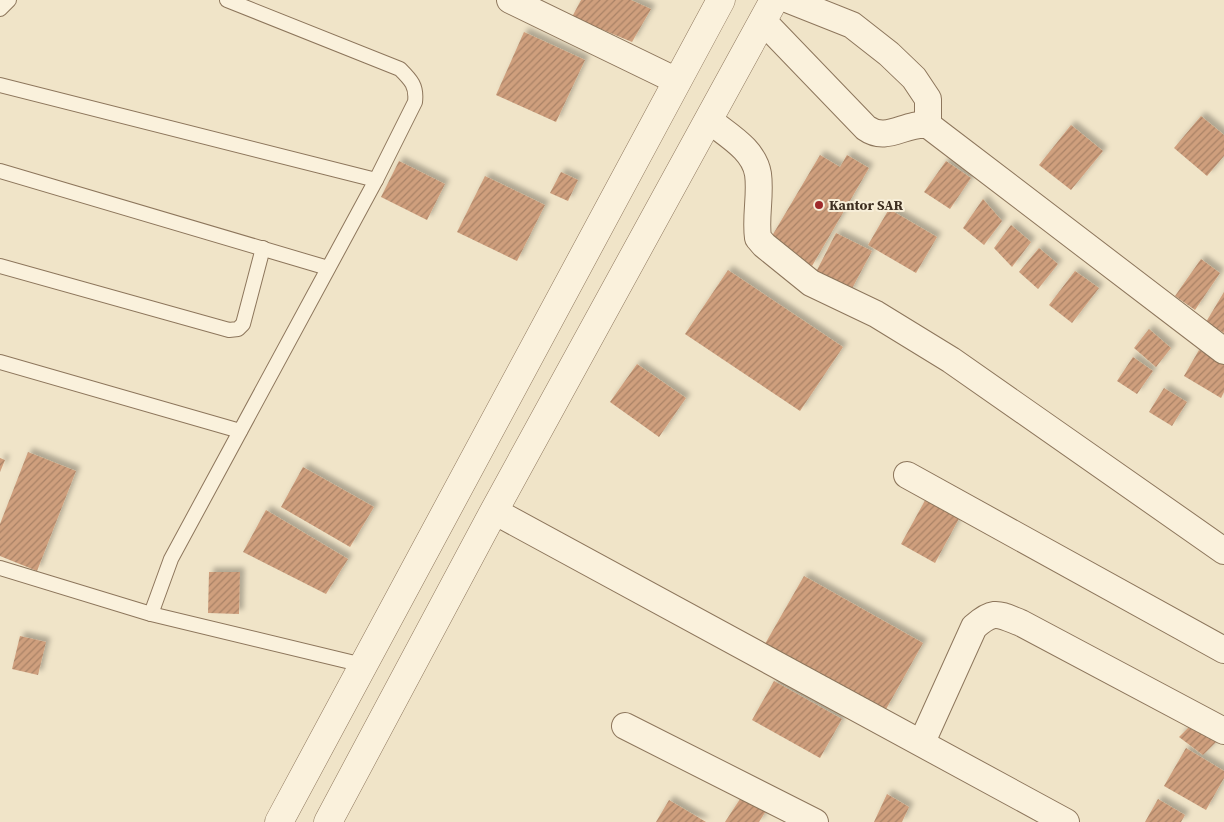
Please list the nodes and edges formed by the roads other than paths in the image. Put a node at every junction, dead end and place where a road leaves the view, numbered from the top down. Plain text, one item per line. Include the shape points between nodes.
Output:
1 (9, 0) edge
2 (227, 0) edge
3 (510, 0) edge
4 (721, 0) edge
5 (789, 0) edge
6 (0, 9) edge
7 (769, 10) edge
8 (677, 81) junction
9 (0, 85) edge
10 (709, 120) junction
11 (928, 125) junction
12 (0, 172) edge
13 (376, 180) junction
14 (263, 248) junction
15 (0, 266) edge
16 (328, 268) junction
17 (1224, 351) edge
18 (0, 362) edge
19 (240, 431) junction
20 (907, 475) dead end
21 (494, 512) junction
22 (1224, 551) edge
23 (0, 568) edge
24 (151, 614) junction
25 (1224, 650) edge
26 (363, 665) junction
27 (625, 726) dead end
28 (1224, 731) edge
29 (922, 742) junction
30 (279, 822) edge
31 (328, 822) edge
32 (815, 822) edge
33 (1066, 822) edge

1 - 6 lane
2 - 13 lane via 400,69 412,81 416,91 415,102
3 - 8 street
4 - 8 street
5 - 11 street via 852,25 889,54 914,78 928,99
7 - 10 street
7 - 11 street via 870,131 888,134 910,126
8 - 26 street
9 - 13 lane
10 - 21 street
10 - 22 street via 751,156 758,176 758,238 798,274 876,314 951,360
11 - 17 street
12 - 14 lane
13 - 16 lane
14 - 15 lane via 243,324 238,329 229,330
14 - 16 lane
16 - 19 lane
18 - 19 lane
19 - 24 lane via 171,560
20 - 25 street
21 - 29 street
21 - 31 street
23 - 24 lane
24 - 26 lane
26 - 30 street
27 - 32 street
28 - 29 street via 1000,614 986,615 974,627
29 - 33 street

